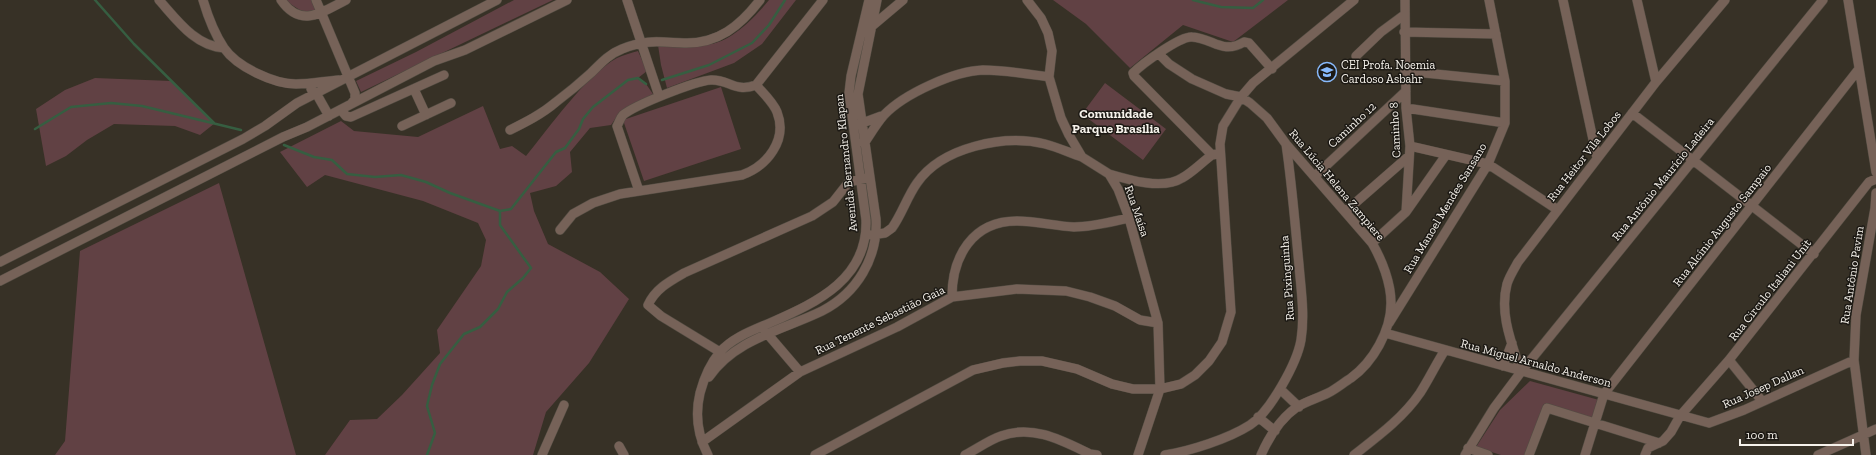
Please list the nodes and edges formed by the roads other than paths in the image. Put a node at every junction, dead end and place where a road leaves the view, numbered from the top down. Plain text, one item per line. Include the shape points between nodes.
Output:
1 (159, 0) edge
2 (203, 0) edge
3 (281, 0) edge
4 (316, 0) edge
5 (346, 0) edge
6 (497, 0) edge
7 (567, 0) edge
8 (627, 0) edge
9 (760, 0) edge
10 (823, 0) edge
11 (869, 0) edge
12 (877, 0) edge
13 (903, 0) edge
14 (1027, 0) edge
15 (1354, 0) edge
16 (1405, 0) edge
17 (1489, 0) edge
18 (1563, 0) edge
19 (1637, 0) edge
20 (1725, 0) edge
21 (1823, 0) edge
22 (1848, 0) edge
23 (1717, 4) edge
24 (321, 12) junction
25 (1404, 15) junction
26 (867, 26) junction
27 (1404, 32) junction
28 (1496, 34) junction
29 (641, 42) junction
30 (224, 48) junction
31 (1159, 54) junction
32 (1356, 56) dead end
33 (1272, 69) junction
34 (1858, 70) junction
35 (1405, 71) junction
36 (444, 75) dead end
37 (1049, 77) junction
38 (345, 79) junction
39 (1505, 81) junction
40 (1656, 82) junction
41 (297, 84) junction
42 (756, 86) junction
43 (414, 90) junction
44 (1406, 91) junction
45 (316, 93) junction
46 (659, 96) junction
47 (1241, 97) junction
48 (451, 102) dead end
49 (351, 104) junction
50 (1406, 108) junction
51 (341, 110) junction
52 (1632, 113) junction
53 (426, 115) junction
54 (884, 115) junction
55 (329, 116) junction
56 (1505, 123) junction
57 (857, 125) junction
58 (402, 126) dead end
59 (510, 130) dead end
60 (860, 143) junction
61 (1286, 144) junction
62 (1410, 151) junction
63 (1216, 154) junction
64 (1446, 155) junction
65 (1082, 157) junction
66 (1597, 158) junction
67 (1693, 161) junction
68 (1488, 164) junction
69 (177, 172) junction
70 (1876, 172) edge
71 (1109, 174) junction
72 (1315, 176) junction
73 (866, 179) junction
74 (1876, 179) edge
75 (184, 188) junction
76 (639, 191) junction
77 (1876, 193) edge
78 (1752, 206) junction
79 (1558, 210) junction
80 (1346, 211) junction
81 (1406, 212) junction
82 (1129, 218) junction
83 (560, 230) dead end
84 (866, 234) junction
85 (876, 235) junction
86 (1372, 243) junction
87 (1814, 254) junction
88 (0, 262) edge
89 (0, 281) edge
90 (952, 298) junction
91 (1158, 323) junction
92 (761, 326) junction
93 (1386, 330) junction
94 (767, 334) junction
95 (1512, 343) junction
96 (1445, 350) junction
97 (720, 352) junction
98 (1730, 360) junction
99 (1854, 360) junction
100 (1503, 366) junction
101 (800, 372) junction
102 (1521, 372) junction
103 (702, 388) junction
104 (1160, 389) junction
105 (1280, 389) junction
106 (1604, 394) junction
107 (1762, 401) junction
108 (564, 405) dead end
109 (1299, 406) junction
110 (1680, 416) junction
111 (1258, 417) junction
112 (1596, 423) junction
113 (1876, 429) edge
114 (1275, 431) junction
115 (1863, 434) junction
116 (702, 442) junction
117 (1659, 443) junction
118 (619, 446) dead end
119 (1466, 453) edge
120 (542, 455) edge
121 (624, 455) edge
122 (708, 455) edge
123 (815, 455) edge
124 (965, 455) edge
125 (1093, 455) edge
126 (1138, 455) edge
127 (1165, 455) edge
128 (1261, 455) edge
129 (1354, 455) edge
130 (1488, 455) edge
131 (1529, 455) edge
132 (1585, 455) edge
133 (1645, 455) edge
134 (1818, 455) edge
135 (1866, 455) edge

1 - 30 street via 186,30 200,41
2 - 30 street
3 - 24 street via 286,8 304,17
4 - 24 street
5 - 24 street
6 - 38 street
7 - 49 street via 465,50 434,61
8 - 29 street
9 - 29 street via 733,28 702,42
10 - 42 street
11 - 26 street, Avenida Bernandro Klapan
12 - 26 street, Avenida Bernandro Klapan
13 - 26 street
14 - 37 street, Rua Maísa via 1041,18 1048,33 1052,51
15 - 33 street
16 - 25 street, Caminho 8
17 - 28 street, Rua Manoel Mendes Sansano
18 - 66 street
19 - 40 street
20 - 23 street, Rua Heitor Vila Lobos
21 - 67 street, Rua Antônio Maurício Ladeira
22 - 34 street
23 - 40 street, Rua Heitor Vila Lobos
24 - 38 street
25 - 27 street, Caminho 8
25 - 32 street via 1381,32
26 - 57 street, Avenida Bernandro Klapan via 849,93
27 - 28 street
27 - 35 street, Caminho 8
28 - 39 street, Rua Manoel Mendes Sansano
29 - 46 street
29 - 59 street via 605,58 555,104
30 - 41 street via 238,61 262,75 280,82
31 - 33 street via 1184,37 1192,36 1229,48 1246,42
31 - 47 street via 1174,68 1192,79 1226,94
31 - 63 street via 1133,73 1134,76
33 - 47 street via 1253,83
34 - 70 street
34 - 78 street, Rua Alcínio Augusto Sampaio
35 - 39 street
35 - 44 street, Caminho 8
36 - 43 street
37 - 54 street via 981,70 962,74 917,91
37 - 65 street, Rua Maísa via 1061,118
38 - 41 street
38 - 45 street
38 - 49 street via 355,93 355,99
39 - 56 street, Rua Manoel Mendes Sansano
40 - 52 street, Rua Heitor Vila Lobos
41 - 45 street
42 - 46 street via 746,89 712,80
42 - 76 street via 777,111 780,123 777,141 767,161 742,175
43 - 51 street via 351,117 346,116
43 - 53 street
44 - 50 street, Caminho 8
44 - 72 street, Caminho 12
45 - 55 street
45 - 69 street via 243,139
46 - 76 street via 622,116 617,126
47 - 61 street, Rua Lúcia Helena Zampiere via 1267,118
47 - 63 street via 1223,126
48 - 53 street
49 - 51 street
50 - 56 street
50 - 62 street, Caminho 8
51 - 55 street
52 - 66 street, Rua Heitor Vila Lobos
52 - 67 street
53 - 58 street
54 - 57 street
54 - 60 street
55 - 75 street
56 - 68 street, Rua Manoel Mendes Sansano
57 - 60 street, Avenida Bernandro Klapan
60 - 73 street, Avenida Bernandro Klapan
61 - 72 street, Rua Lúcia Helena Zampiere
61 - 105 street, Rua Pixinguinha via 1293,192 1303,319 1301,342
62 - 64 street
62 - 80 street
62 - 81 street, Caminho 8
63 - 71 street via 1175,182 1137,182
63 - 104 street via 1231,312 1222,342 1209,361 1182,384
64 - 68 street
64 - 81 street
65 - 71 street, Rua Maísa
65 - 85 street via 1045,144 1007,140 955,153 938,162 918,182 892,228
66 - 79 street, Rua Heitor Vila Lobos
67 - 78 street
67 - 102 street, Rua Antônio Maurício Ladeira
68 - 79 street
68 - 93 street, Rua Manoel Mendes Sansano
69 - 75 street
69 - 88 street
71 - 82 street, Rua Maísa
72 - 80 street, Rua Lúcia Helena Zampiere
73 - 84 street, Avenida Bernandro Klapan
73 - 85 street, Avenida Bernandro Klapan via 876,219
73 - 97 street via 848,183 833,202 812,216 684,273 668,282 651,298 648,305 661,316
74 - 87 street, Rua Circulo Italiani Unit via 1869,182
75 - 89 street
76 - 83 street via 593,203 573,214
77 - 99 street, Rua Antônio Pavim via 1856,315
78 - 87 street
78 - 106 street, Rua Alcínio Augusto Sampaio
79 - 95 street, Rua Heitor Vila Lobos via 1518,262 1507,283 1504,305
80 - 86 street, Rua Lúcia Helena Zampiere
81 - 86 street
82 - 90 street via 1100,225 1075,227 1016,221 989,226 976,234 965,246 952,282
82 - 91 street, Rua Maísa
84 - 85 street
84 - 92 street, Avenida Bernandro Klapan via 858,256 840,284 816,301
85 - 94 street, Avenida Bernandro Klapan via 870,261 848,292 823,310
86 - 93 street, Rua Lúcia Helena Zampiere via 1381,257 1388,281 1391,303
87 - 98 street, Rua Circulo Italiani Unit
90 - 91 street, Rua Tenente Sebastião Gaia via 1017,289 1066,291 1115,306 1140,320
90 - 101 street, Rua Tenente Sebastião Gaia
91 - 104 street, Rua Maísa
92 - 94 street
92 - 97 street, Avenida Bernandro Klapan via 739,337
93 - 96 street, Rua Miguel Arnaldo Anderson
93 - 109 street, Rua Lúcia Helena Zampiere via 1369,361 1352,377 1329,393
94 - 101 street
94 - 103 street, Avenida Bernandro Klapan via 742,346 715,370
95 - 100 street
95 - 102 street, Rua Heitor Vila Lobos
96 - 100 street, Rua Miguel Arnaldo Anderson
96 - 129 street via 1419,394 1405,412
97 - 103 street, Avenida Bernandro Klapan via 709,369
98 - 107 street
98 - 110 street, Rua Circulo Italiani Unit
99 - 107 street, Rua Josep Dallan
99 - 115 street, Rua Antônio Pavim
100 - 102 street, Rua Miguel Arnaldo Anderson
101 - 116 street, Rua Tenente Sebastião Gaia
102 - 106 street, Rua Miguel Arnaldo Anderson
102 - 119 street, Rua Antônio Maurício Ladeira via 1494,408
103 - 116 street, Avenida Bernandro Klapan via 698,403
104 - 123 street via 1133,389 1112,384 1078,369 1042,361 1020,360 1003,363 973,370
104 - 126 street, Rua Maísa
105 - 109 street
105 - 111 street, Rua Pixinguinha
106 - 110 street, Rua Miguel Arnaldo Anderson
106 - 112 street
107 - 110 street, Rua Josep Dallan via 1709,423
108 - 120 street
109 - 114 street, Rua Lúcia Helena Zampiere
110 - 117 street, Rua Circulo Italiani Unit via 1671,432
111 - 114 street
111 - 127 street, Rua Pixinguinha via 1251,424 1215,441
112 - 117 street
112 - 131 street via 1547,408
112 - 132 street
113 - 115 street
114 - 128 street, Rua Lúcia Helena Zampiere
115 - 134 street
115 - 135 street, Rua Antônio Pavim
116 - 122 street, Avenida Bernandro Klapan
117 - 133 street, Rua Circulo Italiani Unit via 1648,448
118 - 121 street
119 - 130 street
124 - 125 street via 1000,436 1030,432 1049,435

